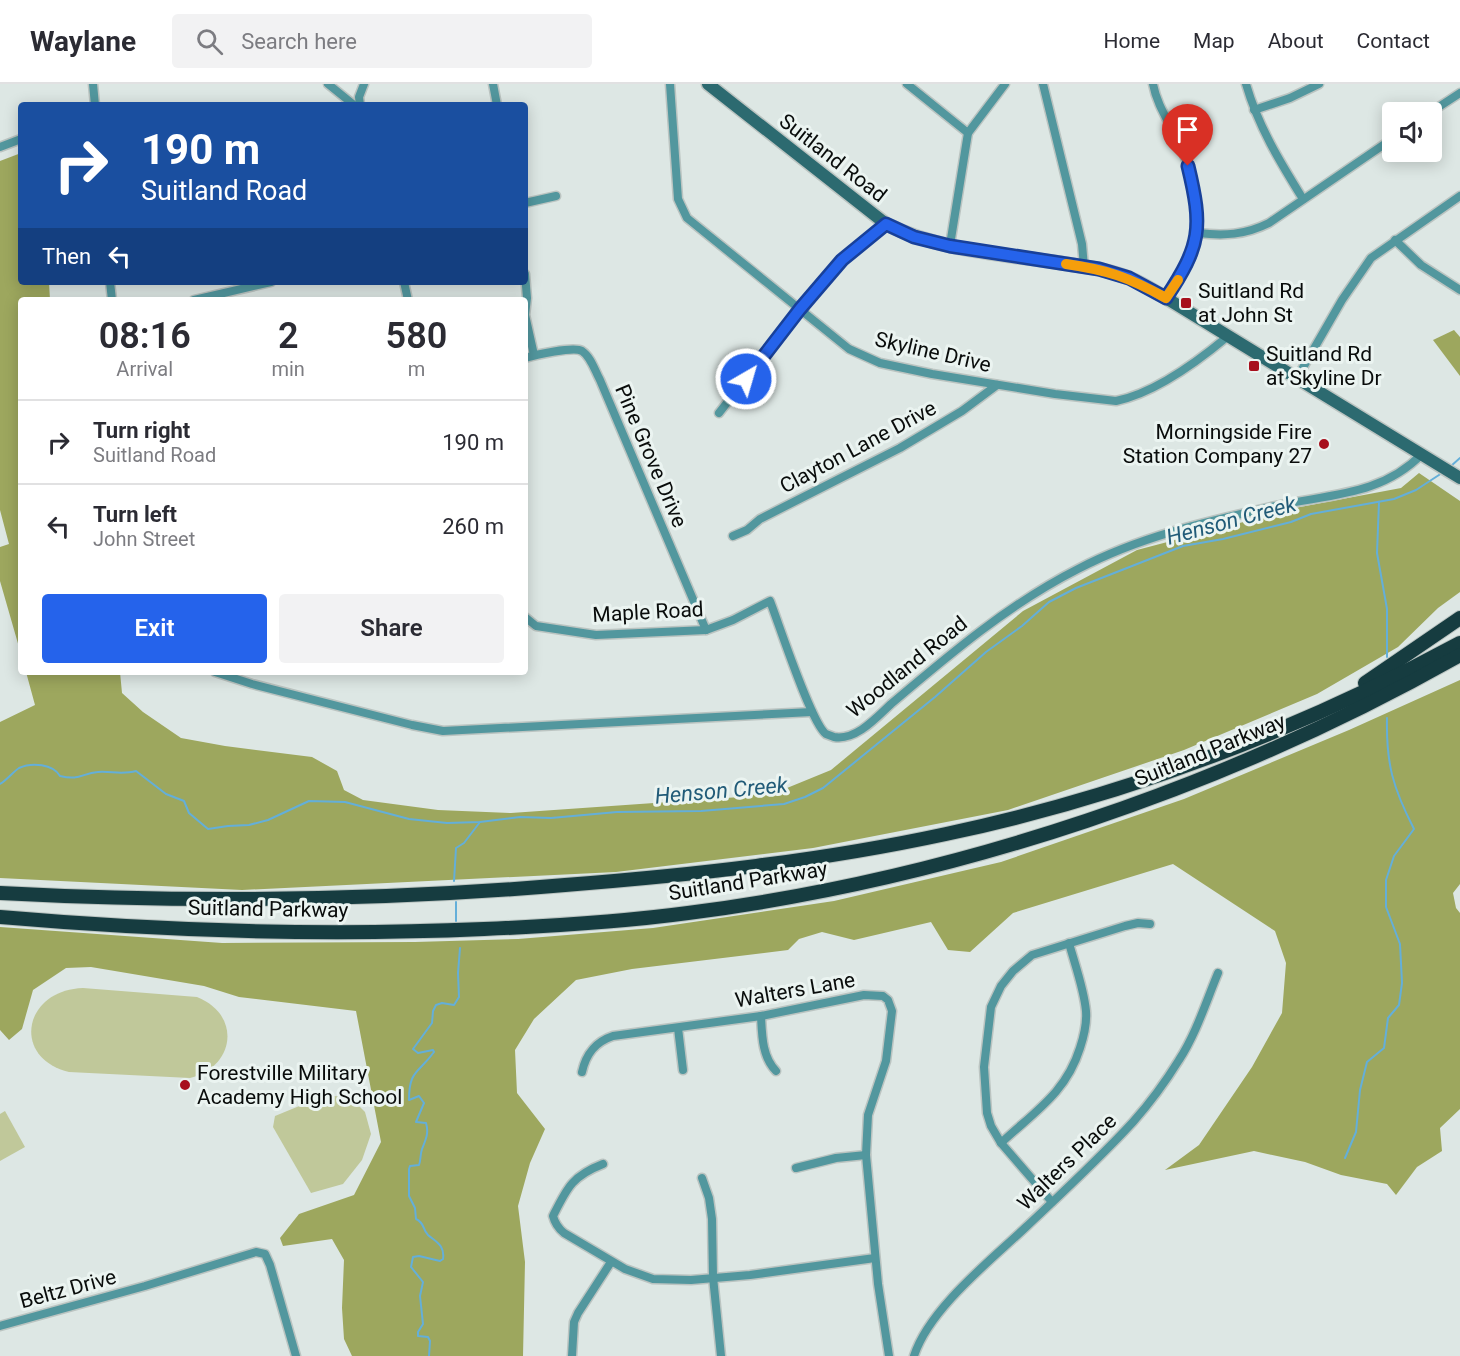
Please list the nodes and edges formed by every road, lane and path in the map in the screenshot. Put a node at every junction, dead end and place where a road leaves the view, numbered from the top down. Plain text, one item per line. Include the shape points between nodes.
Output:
1 (93, 84) edge
2 (328, 84) edge
3 (364, 84) edge
4 (493, 84) edge
5 (670, 84) edge
6 (708, 84) edge
7 (907, 84) edge
8 (1005, 84) edge
9 (1043, 84) edge
10 (1153, 84) edge
11 (1246, 84) edge
12 (1319, 84) edge
13 (1460, 93) edge
14 (95, 102) edge
15 (350, 102) edge
16 (360, 102) edge
17 (496, 102) edge
18 (1442, 105) edge
19 (1254, 110) junction
20 (968, 133) junction
21 (18, 140) edge
22 (1382, 146) edge
23 (0, 147) edge
24 (556, 196) dead end
25 (1460, 196) edge
26 (1303, 199) junction
27 (528, 202) edge
28 (886, 224) junction
29 (1198, 233) junction
30 (1395, 240) junction
31 (950, 246) junction
32 (1084, 267) junction
33 (258, 285) edge
34 (1460, 290) edge
35 (207, 297) edge
36 (1166, 298) junction
37 (800, 309) junction
38 (1227, 337) junction
39 (528, 340) edge
40 (530, 356) edge
41 (1297, 378) junction
42 (997, 385) junction
43 (719, 413) dead end
44 (1422, 454) junction
45 (1460, 478) edge
46 (733, 536) dead end
47 (1460, 618) edge
48 (528, 619) edge
49 (706, 630) junction
50 (1460, 643) edge
51 (1460, 655) edge
52 (1460, 666) edge
53 (224, 675) edge
54 (1359, 709) junction
55 (812, 712) junction
56 (1290, 725) junction
57 (0, 894) edge
58 (0, 918) edge
59 (1150, 924) dead end
60 (1070, 943) junction
61 (1218, 973) dead end
62 (762, 1016) junction
63 (678, 1028) junction
64 (682, 1070) dead end
65 (776, 1071) dead end
66 (582, 1072) dead end
67 (1001, 1143) junction
68 (866, 1155) junction
69 (603, 1164) dead end
70 (796, 1168) dead end
71 (702, 1178) dead end
72 (1053, 1202) junction
73 (875, 1258) junction
74 (611, 1262) junction
75 (714, 1277) junction
76 (0, 1326) edge
77 (296, 1356) edge
78 (572, 1356) edge
79 (721, 1356) edge
80 (890, 1356) edge
81 (914, 1356) edge

1 - 14 street
2 - 15 street
3 - 16 street
4 - 17 street
5 - 37 street, Skyline Drive via 678,199 687,218
6 - 28 main road, Suitland Road
7 - 20 street
8 - 20 street
9 - 32 street via 1082,244
10 - 29 street via 1188,166
11 - 19 street
12 - 19 street
13 - 18 street
19 - 26 street
20 - 31 street
21 - 23 street
22 - 26 street
24 - 27 street
25 - 30 street
26 - 29 street via 1254,230 1226,236
28 - 31 main road, Suitland Road via 914,237
28 - 37 street via 842,260
29 - 36 street via 1185,270
30 - 34 street via 1421,265
30 - 41 street via 1371,258
31 - 32 main road, Suitland Road
32 - 36 main road, Suitland Road via 1129,278
33 - 35 street
36 - 38 main road, Suitland Road
37 - 42 street, Skyline Drive via 849,349 880,363
37 - 43 street
38 - 41 main road, Suitland Road
38 - 42 street, Skyline Drive via 1206,355 1128,399 1116,401
39 - 40 street
40 - 49 street, Pine Grove Drive via 577,349 587,357
41 - 44 main road, Suitland Road
42 - 46 street, Clayton Lane Drive via 900,448
44 - 45 main road, Suitland Road
44 - 55 street, Woodland Road via 1408,468 1375,485 1169,532 1086,565 1006,611 851,734 834,737 825,733
47 - 56 highway via 1369,680
48 - 49 street, Maple Road via 536,626 596,635
49 - 55 street, Maple Road via 770,601
50 - 56 highway, Suitland Parkway
51 - 54 highway, Suitland Parkway
52 - 54 highway via 1399,696
53 - 55 street, Woodland Road via 443,731
54 - 58 highway, Suitland Parkway via 1209,776 1057,830 902,873 742,905 581,924 397,931 217,930
56 - 57 highway, Suitland Parkway via 1162,774 1042,811 920,840 761,865 541,887 381,896 175,899
59 - 60 street via 1125,926
60 - 67 street via 1086,1011 1077,1058 1063,1085
60 - 67 street via 1032,955 1013,971 994,998 987,1026 985,1095 991,1126
61 - 72 street, Walters Place via 1180,1060 1135,1120
62 - 63 street, Walters Lane
62 - 65 street via 767,1058
62 - 68 street, Walters Lane via 864,995 888,1000 892,1011 886,1061 868,1115
63 - 64 street
63 - 66 street, Walters Lane via 604,1039 591,1050
67 - 72 street
68 - 70 street
68 - 73 street, Walters Lane
69 - 74 street via 586,1170 570,1183 553,1216 559,1229
71 - 75 street via 711,1208
72 - 81 street, Walters Place via 945,1306 931,1322
73 - 75 street via 776,1273
73 - 80 street, Walters Lane
74 - 75 street via 653,1279
74 - 78 street via 574,1322
75 - 79 street
76 - 77 street, Beltz Drive via 262,1252 270,1265

